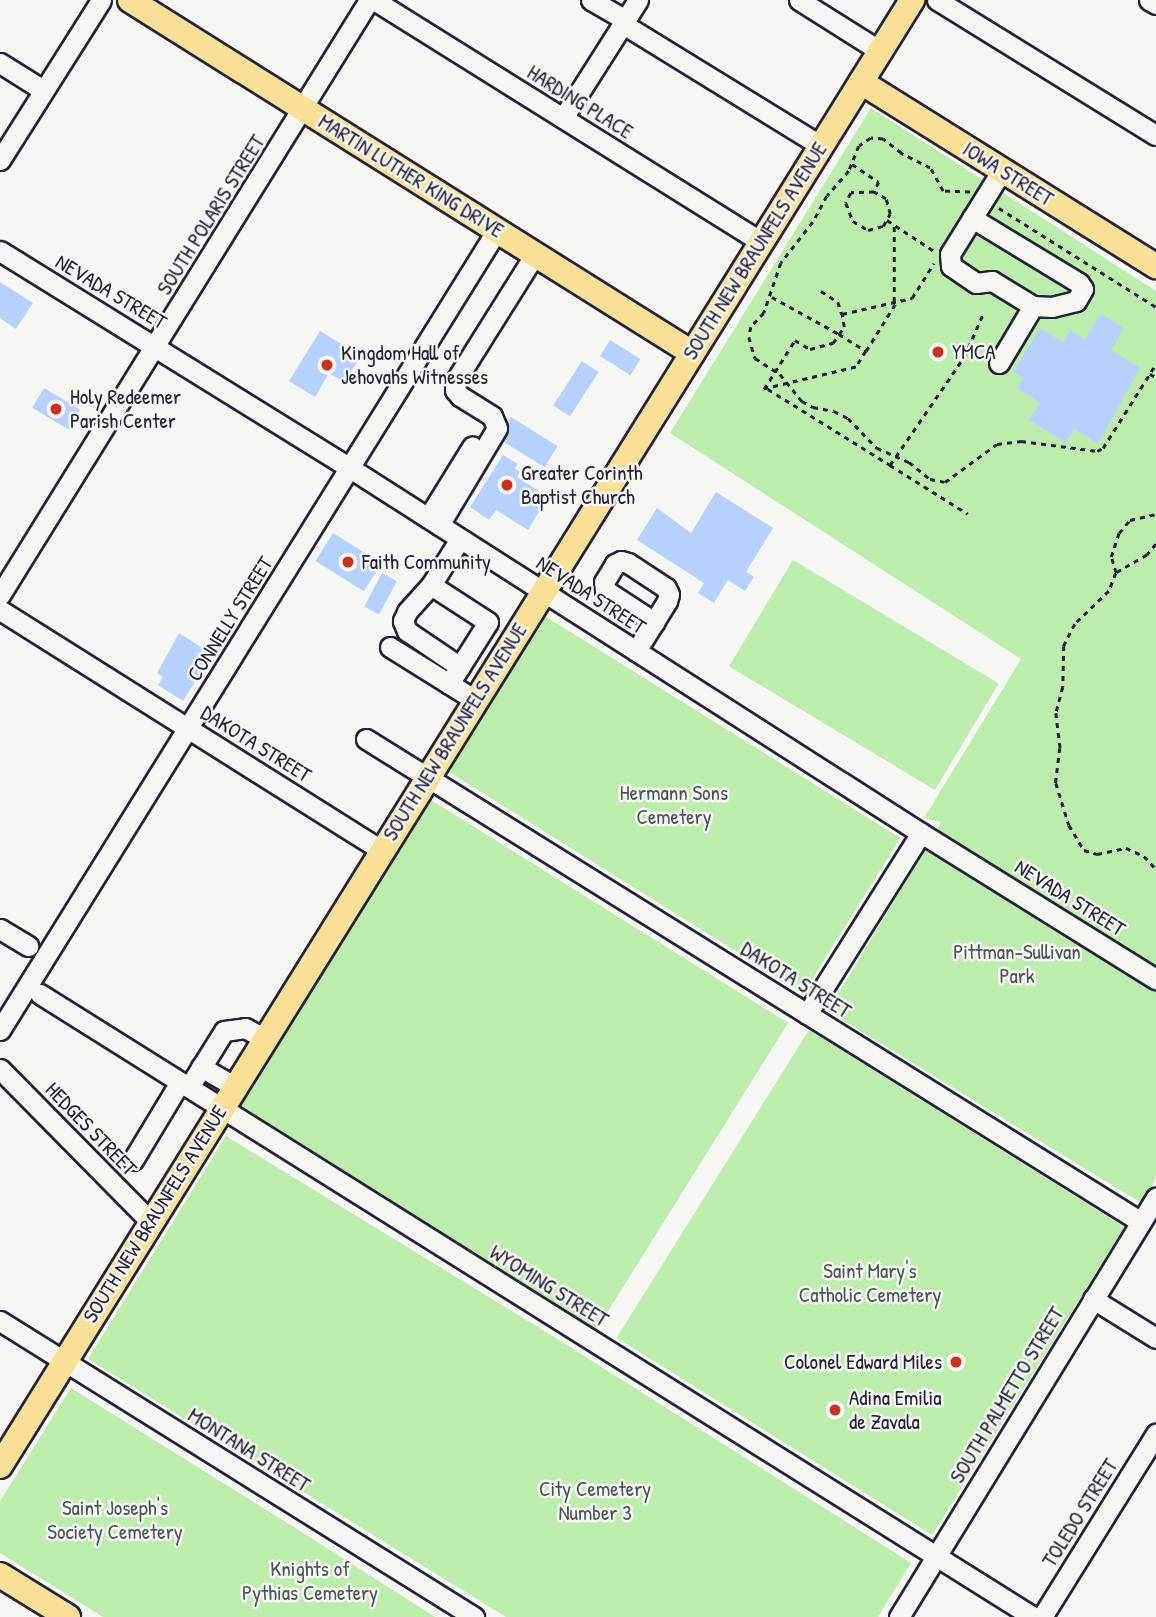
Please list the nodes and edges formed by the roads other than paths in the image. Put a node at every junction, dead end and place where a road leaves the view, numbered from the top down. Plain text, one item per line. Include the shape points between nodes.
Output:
1 (101, 0) edge
2 (130, 0) edge
3 (372, 0) edge
4 (591, 0) edge
5 (638, 0) edge
6 (799, 0) edge
7 (912, 0) edge
8 (937, 0) edge
9 (1149, 0) edge
10 (1156, 5) edge
11 (624, 22) junction
12 (880, 51) junction
13 (0, 63) edge
14 (861, 82) junction
15 (43, 90) junction
16 (303, 108) junction
17 (563, 118) junction
18 (1156, 135) edge
19 (821, 146) junction
20 (0, 160) edge
21 (1002, 170) junction
22 (972, 218) junction
23 (498, 230) junction
24 (761, 242) junction
25 (0, 251) edge
26 (535, 254) junction
27 (1156, 267) edge
28 (1033, 306) junction
29 (156, 346) junction
30 (692, 352) junction
31 (999, 363) dead end
32 (350, 468) junction
33 (434, 522) junction
34 (460, 539) junction
35 (431, 585) junction
36 (544, 592) junction
37 (0, 595) edge
38 (0, 610) edge
39 (654, 622) dead end
40 (390, 647) dead end
41 (636, 651) junction
42 (460, 667) junction
43 (449, 684) junction
44 (475, 701) junction
45 (189, 729) junction
46 (366, 739) dead end
47 (427, 777) junction
48 (921, 833) junction
49 (382, 850) junction
50 (0, 929) edge
51 (28, 946) dead end
52 (1156, 979) edge
53 (40, 995) dead end
54 (807, 1014) junction
55 (0, 1030) edge
56 (264, 1038) junction
57 (201, 1067) junction
58 (0, 1069) edge
59 (0, 1077) edge
60 (185, 1085) junction
61 (234, 1086) junction
62 (21, 1090) junction
63 (221, 1107) junction
64 (133, 1160) dead end
65 (1156, 1198) edge
66 (150, 1221) junction
67 (1141, 1222) junction
68 (1093, 1299) junction
69 (0, 1321) edge
70 (1156, 1338) edge
71 (65, 1361) junction
72 (1156, 1434) edge
73 (0, 1466) edge
74 (936, 1557) junction
75 (0, 1575) edge
76 (68, 1617) edge
77 (474, 1617) edge
78 (899, 1617) edge
79 (1033, 1617) edge
80 (1042, 1617) edge

1 - 15 street
2 - 16 main road, MARTIN LUTHER KING DRIVE
3 - 16 street, SOUTH POLARIS STREET
3 - 17 street, HARDING PLACE
4 - 11 street
5 - 11 street
6 - 12 street
7 - 12 main road, SOUTH NEW BRAUNFELS AVENUE
8 - 18 street
9 - 10 street
11 - 17 street
11 - 19 street
12 - 14 main road, SOUTH NEW BRAUNFELS AVENUE
13 - 15 street
14 - 19 main road, SOUTH NEW BRAUNFELS AVENUE
14 - 21 main road, IOWA STREET
15 - 20 street
16 - 23 main road, MARTIN LUTHER KING DRIVE
16 - 29 street, SOUTH POLARIS STREET
17 - 24 street, HARDING PLACE
19 - 24 main road, SOUTH NEW BRAUNFELS AVENUE
21 - 22 street
21 - 27 main road, IOWA STREET
22 - 28 street via 950,254 951,266 976,283 992,281
22 - 28 street via 1083,289 1076,301
23 - 26 main road, MARTIN LUTHER KING DRIVE
23 - 32 street, CONNELLY STREET
24 - 30 main road, SOUTH NEW BRAUNFELS AVENUE
25 - 29 street, NEVADA STREET
26 - 30 main road, MARTIN LUTHER KING DRIVE
26 - 33 street via 454,387 460,396 492,416 494,435
28 - 31 street
29 - 32 street, NEVADA STREET
29 - 37 street, SOUTH POLARIS STREET
30 - 36 main road, SOUTH NEW BRAUNFELS AVENUE
32 - 33 street, NEVADA STREET
32 - 45 street, CONNELLY STREET
33 - 34 street, NEVADA STREET
34 - 35 street
34 - 36 street, NEVADA STREET
35 - 42 street via 488,622
35 - 42 street via 403,621 415,639
36 - 41 street, NEVADA STREET
36 - 44 main road, SOUTH NEW BRAUNFELS AVENUE
38 - 45 street, DAKOTA STREET
39 - 41 street
40 - 43 street
41 - 48 street, NEVADA STREET
42 - 43 street
43 - 44 street
44 - 47 main road, SOUTH NEW BRAUNFELS AVENUE
45 - 49 street, DAKOTA STREET
45 - 55 street, CONNELLY STREET
46 - 47 street, DAKOTA STREET
47 - 49 main road, SOUTH NEW BRAUNFELS AVENUE
47 - 54 street, DAKOTA STREET
48 - 52 street, NEVADA STREET
48 - 54 street
49 - 56 main road, SOUTH NEW BRAUNFELS AVENUE
50 - 51 street
53 - 60 street, WYOMING STREET
54 - 67 street, DAKOTA STREET
56 - 57 street via 246,1028 224,1031
56 - 61 main road, SOUTH NEW BRAUNFELS AVENUE
57 - 60 street
57 - 61 street
58 - 62 street, HEDGES STREET
59 - 62 street
60 - 63 street, WYOMING STREET
60 - 64 street
61 - 63 main road, SOUTH NEW BRAUNFELS AVENUE
62 - 66 street, HEDGES STREET
63 - 66 main road, SOUTH NEW BRAUNFELS AVENUE
63 - 74 street, WYOMING STREET
65 - 67 street, SOUTH PALMETTO STREET
66 - 71 main road, SOUTH NEW BRAUNFELS AVENUE
67 - 68 street, SOUTH PALMETTO STREET
68 - 70 street
68 - 74 street, SOUTH PALMETTO STREET
69 - 71 street, MONTANA STREET
71 - 73 main road, SOUTH NEW BRAUNFELS AVENUE
71 - 77 street, MONTANA STREET
72 - 80 street, TOLEDO STREET
74 - 78 street, SOUTH PALMETTO STREET
74 - 79 street, WYOMING STREET
75 - 76 main road

